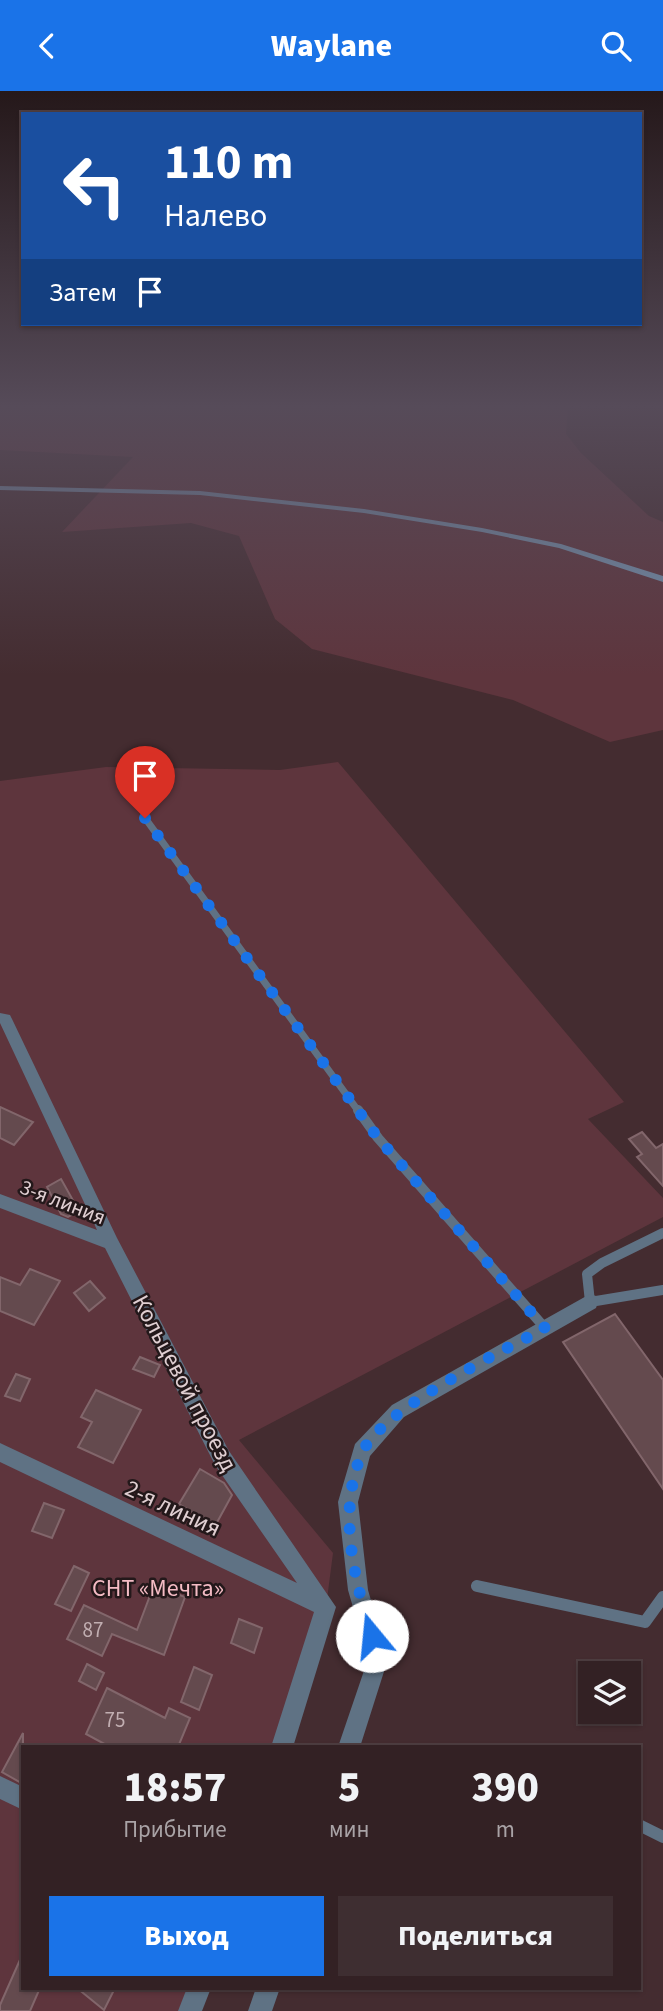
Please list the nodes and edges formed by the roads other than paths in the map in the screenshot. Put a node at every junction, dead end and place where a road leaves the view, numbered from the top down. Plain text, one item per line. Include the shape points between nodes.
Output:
1 (218, 496) edge
2 (663, 579) edge
3 (145, 818) dead end
4 (0, 1018) edge
5 (0, 1201) edge
6 (663, 1233) edge
7 (111, 1243) junction
8 (663, 1290) edge
9 (590, 1302) junction
10 (545, 1328) junction
11 (0, 1452) edge
12 (477, 1586) dead end
13 (663, 1597) edge
14 (326, 1607) junction
15 (283, 1745) edge
16 (350, 1745) edge
17 (0, 1787) edge
18 (21, 1798) edge
19 (641, 1826) edge
20 (663, 1837) edge
21 (198, 1990) edge
22 (267, 1990) edge
23 (190, 2011) edge
24 (260, 2011) edge

1 - 2 street via 364,511 482,530 561,546
3 - 10 lane via 378,1138
4 - 7 street, Кольцевой проезд via 5,1020
5 - 7 street, 3-я линия
6 - 9 lane via 587,1274
7 - 14 street, Кольцевой проезд via 222,1458
8 - 9 lane
9 - 10 street
10 - 16 street via 398,1411 362,1451 348,1503 358,1590 378,1659
11 - 14 street, 2-я линия
12 - 13 lane via 645,1622
14 - 15 street
17 - 18 street
19 - 20 lane
21 - 23 street
22 - 24 street

